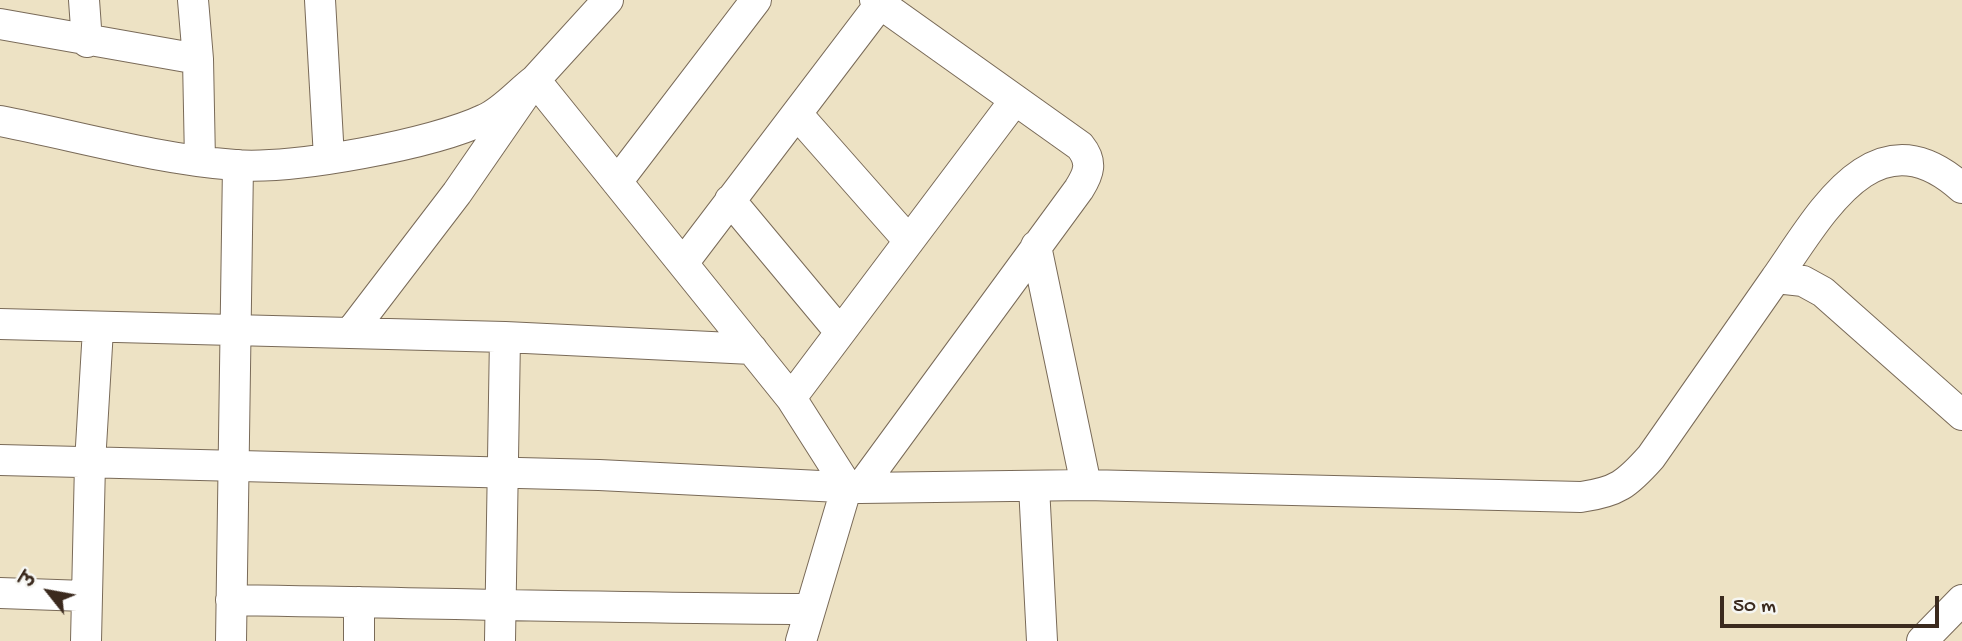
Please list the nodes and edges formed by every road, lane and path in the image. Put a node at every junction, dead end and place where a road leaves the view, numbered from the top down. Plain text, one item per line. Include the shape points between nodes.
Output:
1 (84, 0) edge
2 (193, 0) edge
3 (320, 0) edge
4 (608, 0) edge
5 (756, 0) edge
6 (878, 2) edge
7 (0, 24) edge
8 (87, 42) junction
9 (198, 60) junction
10 (534, 79) junction
11 (1014, 100) junction
12 (797, 114) junction
13 (0, 121) edge
14 (329, 158) junction
15 (200, 161) junction
16 (238, 166) junction
17 (617, 182) junction
18 (1962, 188) edge
19 (730, 200) junction
20 (909, 241) junction
21 (1036, 246) junction
22 (684, 262) junction
23 (1776, 278) junction
24 (0, 324) edge
25 (98, 329) junction
26 (235, 330) junction
27 (840, 332) junction
28 (350, 333) junction
29 (505, 337) junction
30 (752, 349) junction
31 (791, 398) junction
32 (1962, 415) edge
33 (0, 460) edge
34 (90, 463) junction
35 (233, 467) junction
36 (501, 473) junction
37 (1086, 485) junction
38 (1034, 486) junction
39 (854, 487) junction
40 (0, 593) edge
41 (85, 596) junction
42 (232, 600) junction
43 (1962, 600) edge
44 (359, 602) junction
45 (499, 603) junction
46 (810, 609) junction
47 (86, 641) edge
48 (231, 641) edge
49 (359, 641) edge
50 (500, 641) edge
51 (801, 641) edge
52 (1042, 641) edge
53 (1922, 641) edge

1 - 8 street
2 - 9 street
3 - 14 street
4 - 10 street
5 - 17 street
6 - 11 street
6 - 12 street
7 - 8 street
8 - 9 street
9 - 15 street
10 - 14 street via 487,118 450,133
10 - 17 street
10 - 28 street via 457,193
11 - 20 street
11 - 21 street via 1080,146 1090,166 1079,189
12 - 19 street
12 - 20 street
13 - 15 street
14 - 16 street
15 - 16 street
16 - 26 street
17 - 22 street
18 - 23 street via 1920,162 1888,159 1854,177 1822,212
19 - 22 street
19 - 27 street
20 - 27 street
21 - 37 street
21 - 39 street
22 - 30 street
23 - 32 street via 1803,281 1823,292
23 - 37 street via 1651,457 1630,481 1608,493 1581,497
24 - 25 street
25 - 26 street
25 - 34 street
26 - 28 street
26 - 35 street
27 - 31 street
28 - 29 street
29 - 30 street
29 - 36 street
30 - 31 street
31 - 39 street
33 - 34 street
34 - 35 street
34 - 41 street
35 - 36 street
35 - 42 street
36 - 39 street
36 - 45 street
37 - 38 street
38 - 39 street
38 - 52 street
39 - 46 street
40 - 41 street
41 - 47 street
42 - 44 street
42 - 48 street
43 - 53 street
44 - 45 street
44 - 49 street
45 - 46 street
45 - 50 street
46 - 51 street

